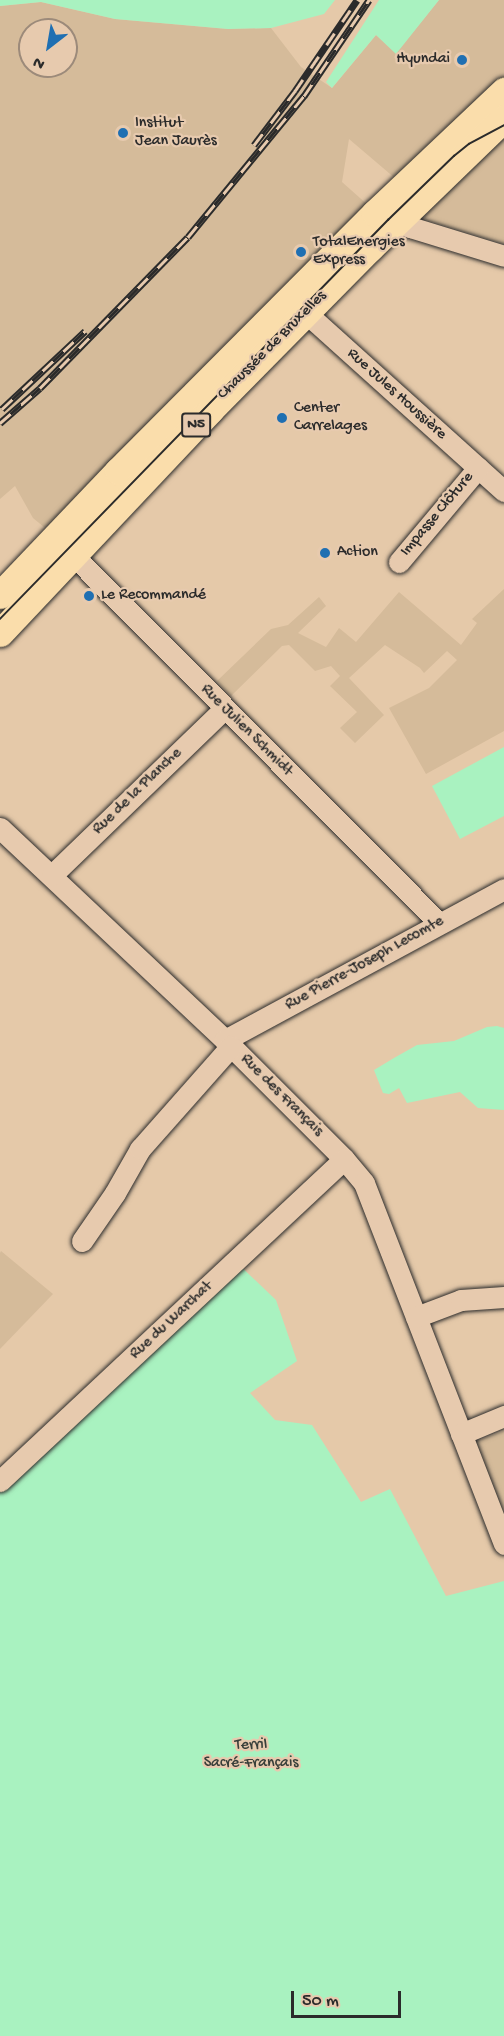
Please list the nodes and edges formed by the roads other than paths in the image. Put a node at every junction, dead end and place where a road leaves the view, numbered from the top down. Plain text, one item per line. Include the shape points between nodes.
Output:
1 (504, 91) edge
2 (504, 118) edge
3 (386, 218) junction
4 (504, 256) edge
5 (298, 306) junction
6 (478, 468) junction
7 (504, 491) edge
8 (64, 546) junction
9 (399, 562) dead end
10 (0, 596) edge
11 (0, 633) edge
12 (224, 709) junction
13 (0, 828) edge
14 (52, 875) junction
15 (504, 889) edge
16 (439, 923) junction
17 (228, 1043) junction
18 (344, 1159) junction
19 (82, 1241) dead end
20 (504, 1297) edge
21 (416, 1317) junction
22 (504, 1416) edge
23 (461, 1434) junction
24 (0, 1481) edge
25 (504, 1544) edge

1 - 3 main road, Chaussée de Bruxelles / N5
2 - 3 main road, Chaussée de Bruxelles / N5
3 - 4 street
3 - 5 main road, Chaussée de Bruxelles / N5
5 - 6 street, Rue Jules Houssière
5 - 8 main road, Chaussée de Bruxelles / N5
6 - 7 street, Rue Jules Houssière
6 - 9 street, Impasse Clôture
8 - 10 main road, Chaussée de Bruxelles / N5
8 - 11 main road, Chaussée de Bruxelles / N5
8 - 12 street, Rue Julien Schmidt
12 - 14 street, Rue de la Planche
12 - 16 street, Rue Julien Schmidt
13 - 14 street, Rue des Français
14 - 17 street, Rue des Français
15 - 16 street, Rue Pierre-Joseph Lecomte
16 - 17 street, Rue Pierre-Joseph Lecomte
17 - 18 street, Rue des Français
17 - 19 street, Rue Pierre-Joseph Lecomte via 140,1149
18 - 21 street, Rue des Français via 364,1183
18 - 24 street, Rue du Warchat
20 - 21 street via 461,1300
21 - 23 street, Rue des Français
22 - 23 street
23 - 25 street, Rue des Français

